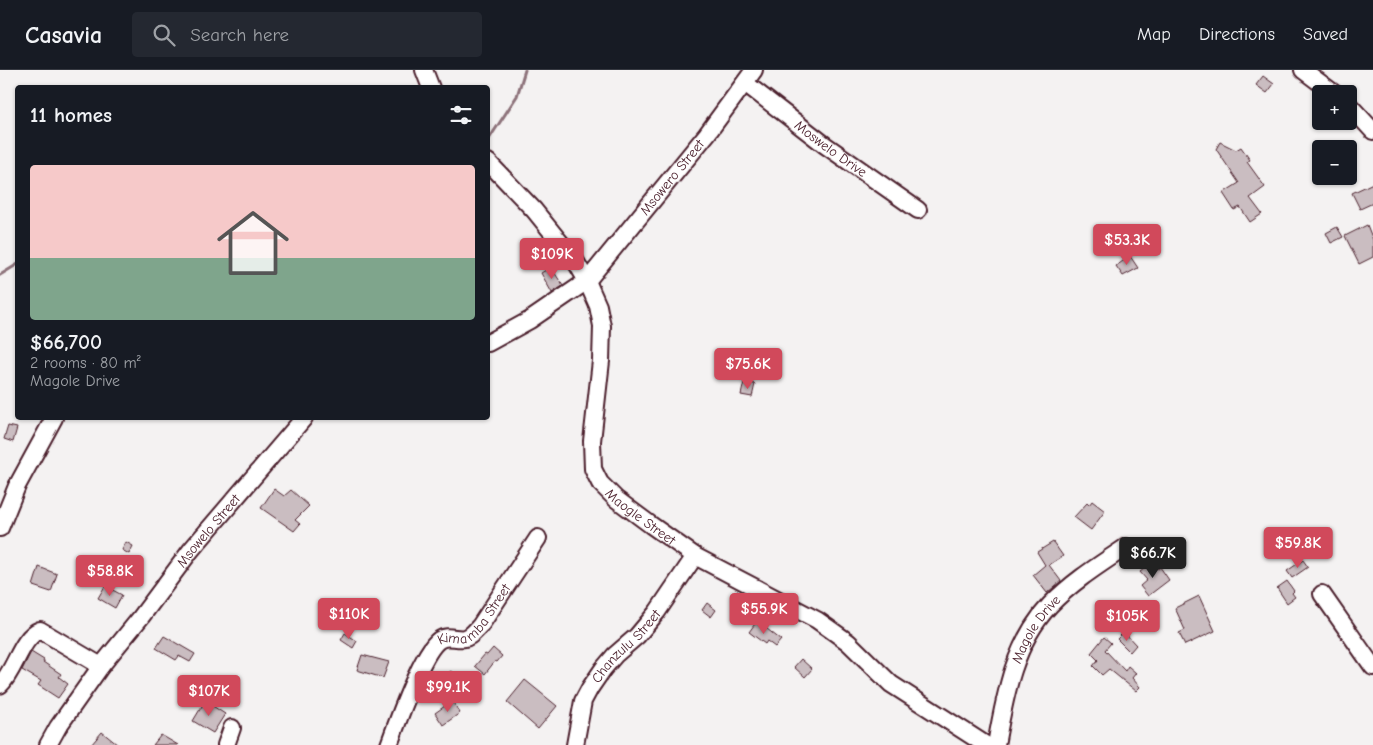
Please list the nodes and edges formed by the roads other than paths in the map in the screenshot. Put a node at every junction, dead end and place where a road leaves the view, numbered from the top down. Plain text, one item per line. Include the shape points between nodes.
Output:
1 (425, 70) edge
2 (1303, 70) edge
3 (750, 76) edge
4 (430, 85) edge
5 (1323, 85) edge
6 (1357, 114) edge
7 (1373, 132) edge
8 (490, 164) edge
9 (918, 210) dead end
10 (587, 281) junction
11 (490, 342) edge
12 (53, 420) edge
13 (302, 420) edge
14 (0, 528) edge
15 (538, 538) dead end
16 (1126, 547) dead end
17 (694, 556) junction
18 (1322, 594) dead end
19 (101, 666) junction
20 (1373, 668) edge
21 (0, 685) edge
22 (232, 728) dead end
23 (48, 745) edge
24 (226, 745) edge
25 (389, 745) edge
26 (576, 745) edge
27 (986, 745) edge
28 (996, 745) edge

1 - 4 street
2 - 5 street
3 - 9 street, Moswelo Drive via 825,145
3 - 10 street, Msowero Street
6 - 7 street
8 - 10 street, Maogle Street via 534,210 576,262
10 - 11 street via 530,320
10 - 17 street, Maogle Street via 598,306 602,326 592,441 593,469 600,483 616,499
12 - 14 street via 17,486
13 - 19 street, Msowelo Street via 191,550
15 - 25 street, Kimamba Street via 480,626 465,638 443,638 436,642 417,675
16 - 28 street, Magole Drive via 1080,578 1050,606 1031,631 1010,678
17 - 26 street, Chanzulu Street via 657,612 638,636 615,655 590,688 583,700
17 - 27 street, Maogle Street via 817,620 848,642 891,684
18 - 20 street
19 - 21 street via 40,630 28,639
19 - 23 street, Msowelo Street
22 - 24 street

